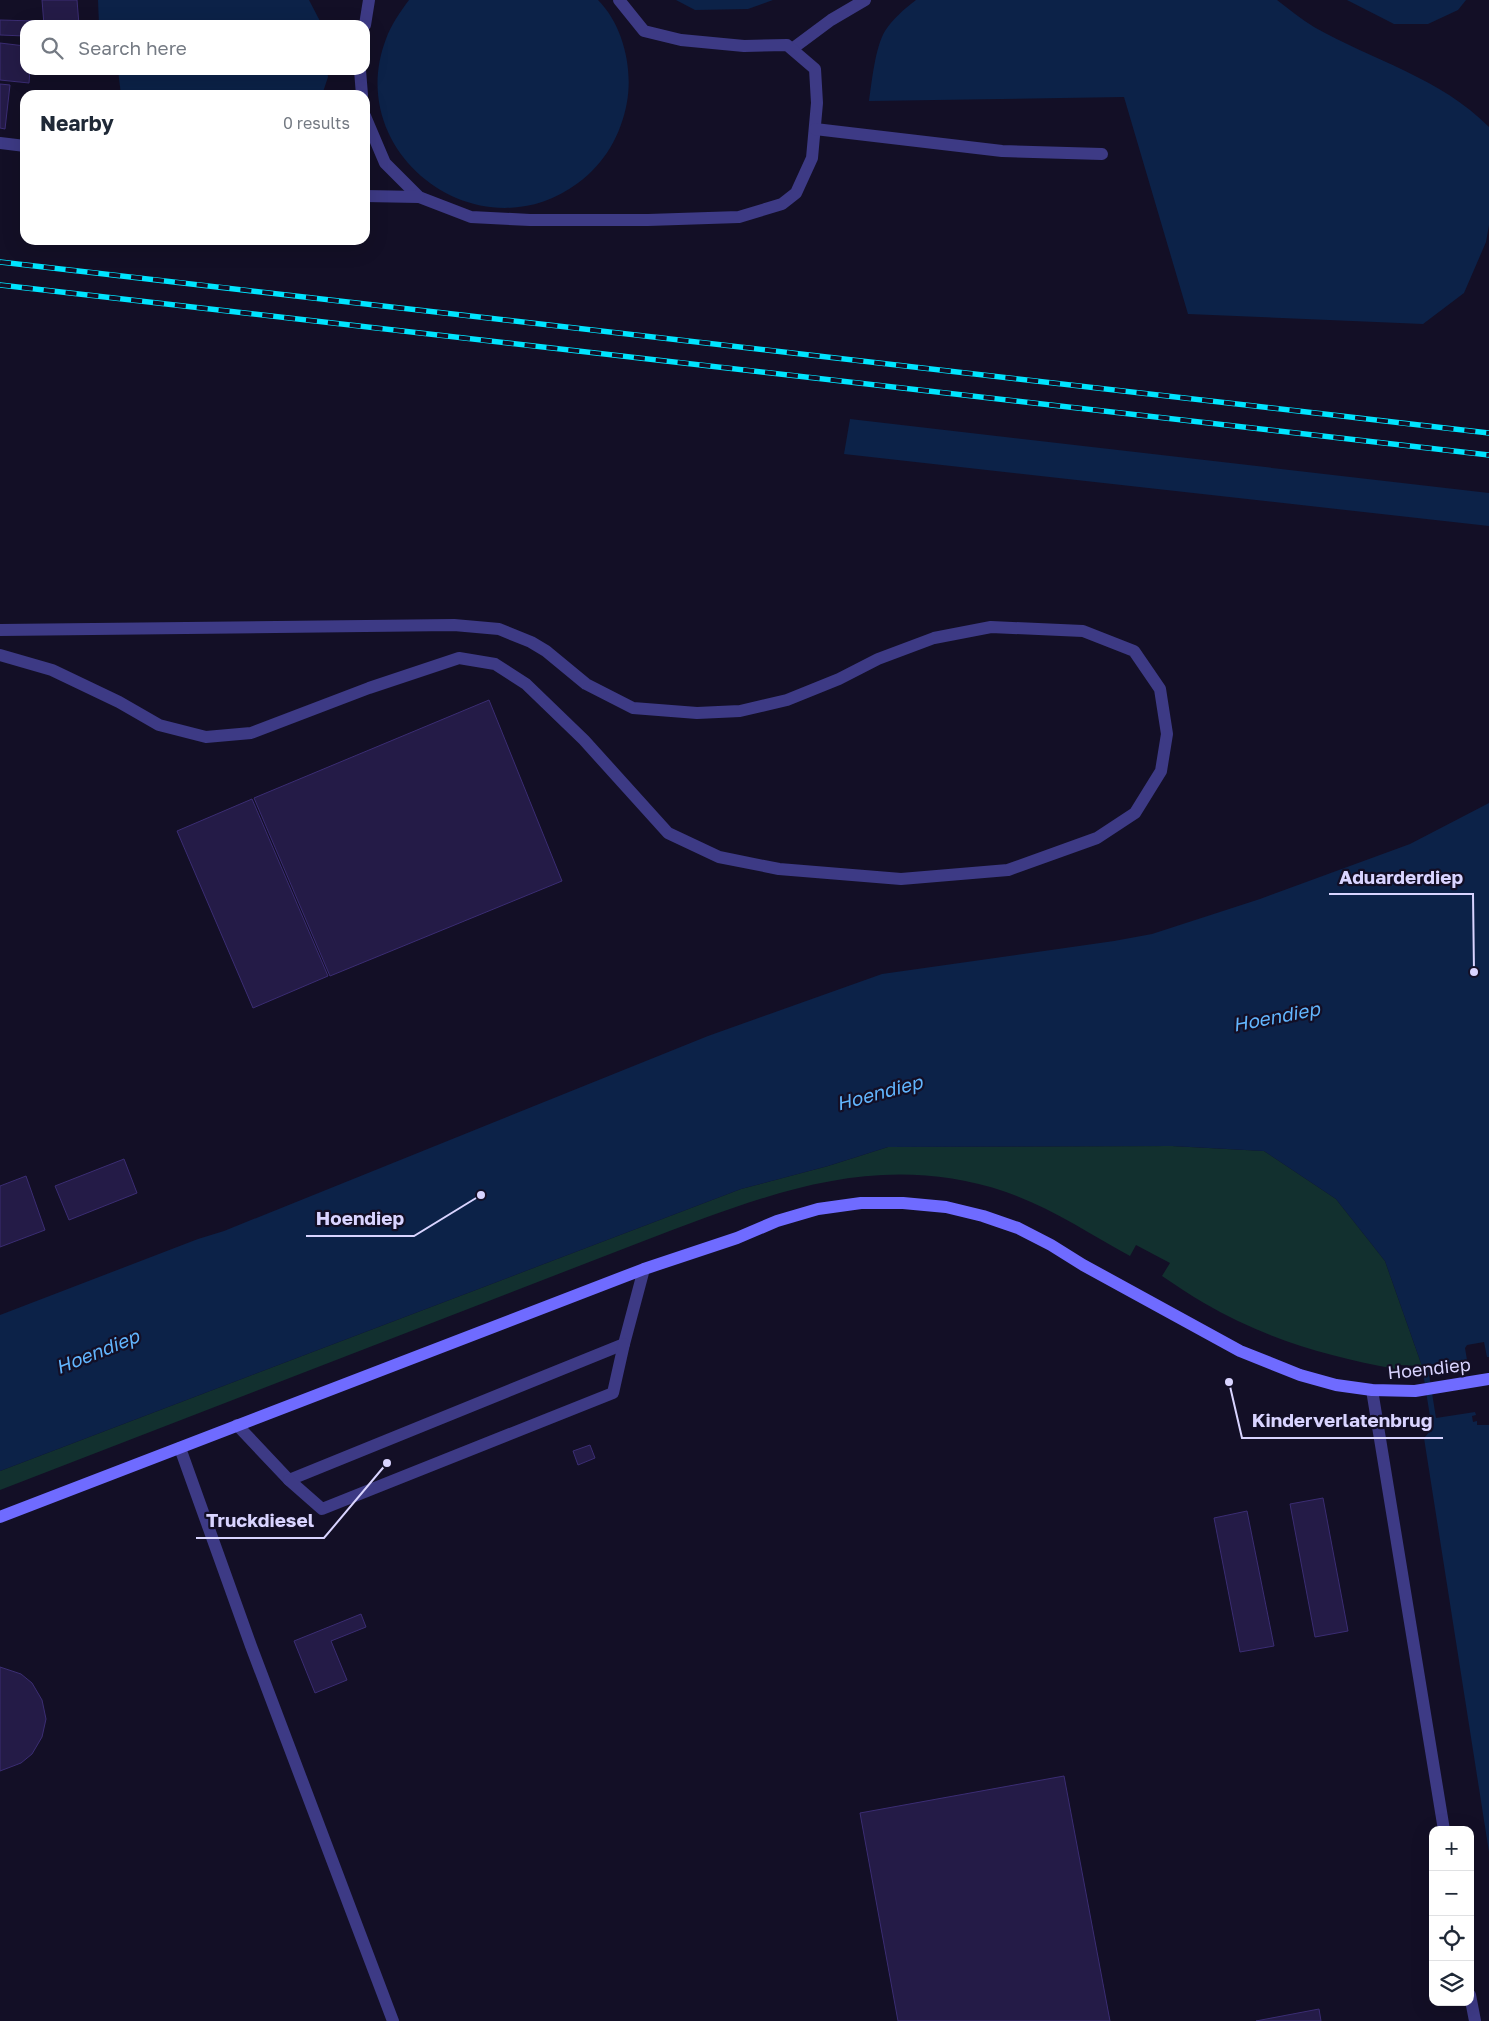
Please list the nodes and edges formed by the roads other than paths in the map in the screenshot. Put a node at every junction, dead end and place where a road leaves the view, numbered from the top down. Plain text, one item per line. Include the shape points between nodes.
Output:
1 (369, 0) edge
2 (619, 0) edge
3 (865, 0) edge
4 (366, 20) edge
5 (792, 49) junction
6 (360, 75) edge
7 (362, 90) edge
8 (370, 128) edge
9 (815, 129) junction
10 (0, 143) edge
11 (20, 145) edge
12 (1102, 154) dead end
13 (370, 196) edge
14 (419, 197) junction
15 (0, 630) edge
16 (0, 655) edge
17 (644, 1269) junction
18 (624, 1344) junction
19 (1489, 1379) edge
20 (1372, 1390) junction
21 (237, 1425) junction
22 (180, 1448) junction
23 (288, 1480) junction
24 (0, 1517) edge
25 (1443, 1826) edge
26 (1472, 2006) edge
27 (393, 2021) edge
28 (1474, 2021) edge

1 - 4 lane
2 - 5 lane via 644,31 681,40 744,46 787,45
3 - 5 lane
5 - 9 lane via 815,70
6 - 7 lane
8 - 14 lane via 385,163
9 - 12 lane via 1002,151
9 - 14 lane via 812,158 796,193 782,204 738,217 530,220 471,217
10 - 11 lane
13 - 14 lane
15 - 16 lane via 454,625 499,629 531,642 586,684 633,708 697,713 740,711 787,700 934,638 991,627 1083,631 1134,651 1160,689 1167,734 1161,771 1135,812 1097,838 1008,870 901,879 779,869 719,857 668,833 584,740 526,684 495,664 459,658 251,733 206,737 159,725 52,670
17 - 18 lane
17 - 20 main road, Hoendiep via 818,1209 869,1203 946,1207 1018,1228 1269,1364 1336,1385
17 - 21 main road, Hoendiep
18 - 23 lane
18 - 23 lane via 613,1393 322,1509
19 - 20 main road, Hoendiep via 1415,1391
20 - 25 lane
21 - 22 main road, Hoendiep
21 - 23 lane
22 - 24 main road, Hoendiep
22 - 27 lane
26 - 28 lane

